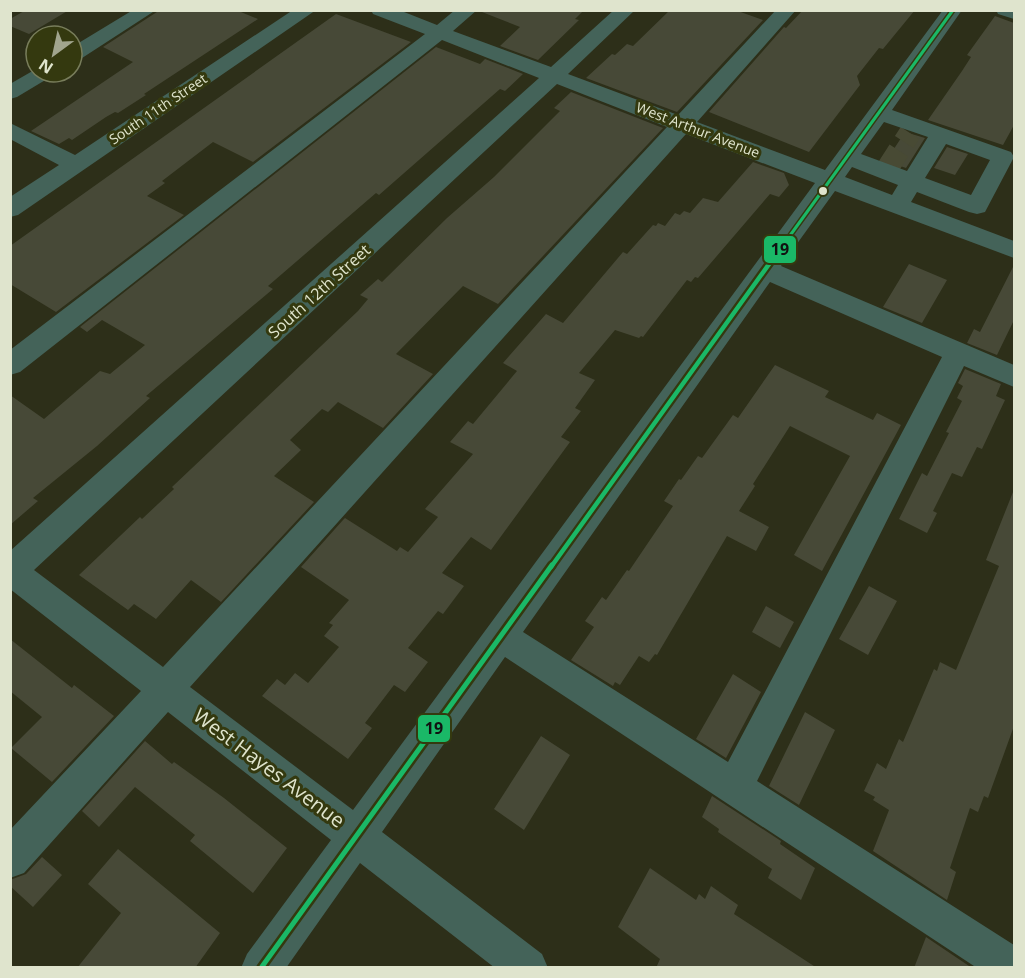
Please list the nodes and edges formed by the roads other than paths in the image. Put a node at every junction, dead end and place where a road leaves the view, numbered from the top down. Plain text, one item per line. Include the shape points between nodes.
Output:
1 (147, 10) edge
2 (307, 10) edge
3 (381, 10) edge
4 (468, 10) edge
5 (626, 10) edge
6 (787, 10) edge
7 (953, 10) edge
8 (1005, 10) edge
9 (1014, 14) edge
10 (440, 33) junction
11 (84, 49) edge
12 (555, 76) junction
13 (25, 84) edge
14 (10, 93) edge
15 (879, 113) junction
16 (682, 124) junction
17 (10, 130) edge
18 (941, 134) junction
19 (76, 165) junction
20 (839, 168) junction
21 (912, 181) junction
22 (897, 205) junction
23 (10, 209) edge
24 (1012, 243) edge
25 (766, 270) junction
26 (958, 351) junction
27 (10, 365) edge
28 (1014, 376) edge
29 (11, 571) edge
30 (501, 636) junction
31 (165, 689) junction
32 (735, 787) junction
33 (357, 836) junction
34 (10, 859) edge
35 (261, 968) edge
36 (528, 968) edge
37 (1014, 968) edge

1 - 11 street
2 - 19 street, South 11th Street
3 - 10 street, West Arthur Avenue
4 - 10 street
5 - 12 street, South 12th Street
6 - 16 street
7 - 15 street
8 - 9 street
10 - 12 street, West Arthur Avenue
10 - 27 street
12 - 16 street, West Arthur Avenue
12 - 29 street, South 12th Street
13 - 14 street
15 - 18 street via 912,129
15 - 20 street
16 - 20 street, West Arthur Avenue
16 - 31 street
17 - 19 street
18 - 21 street
18 - 21 street via 1003,157 976,206
19 - 23 street, South 11th Street
20 - 21 street via 886,170
20 - 22 street, West Arthur Avenue
20 - 25 street
21 - 22 street
22 - 24 street, West Arthur Avenue
25 - 26 street
25 - 30 street
26 - 28 street
26 - 32 street
29 - 31 street, West Hayes Avenue
30 - 32 street
30 - 33 street
31 - 33 street, West Hayes Avenue
31 - 34 street
32 - 37 street
33 - 35 street
33 - 36 street, West Hayes Avenue

